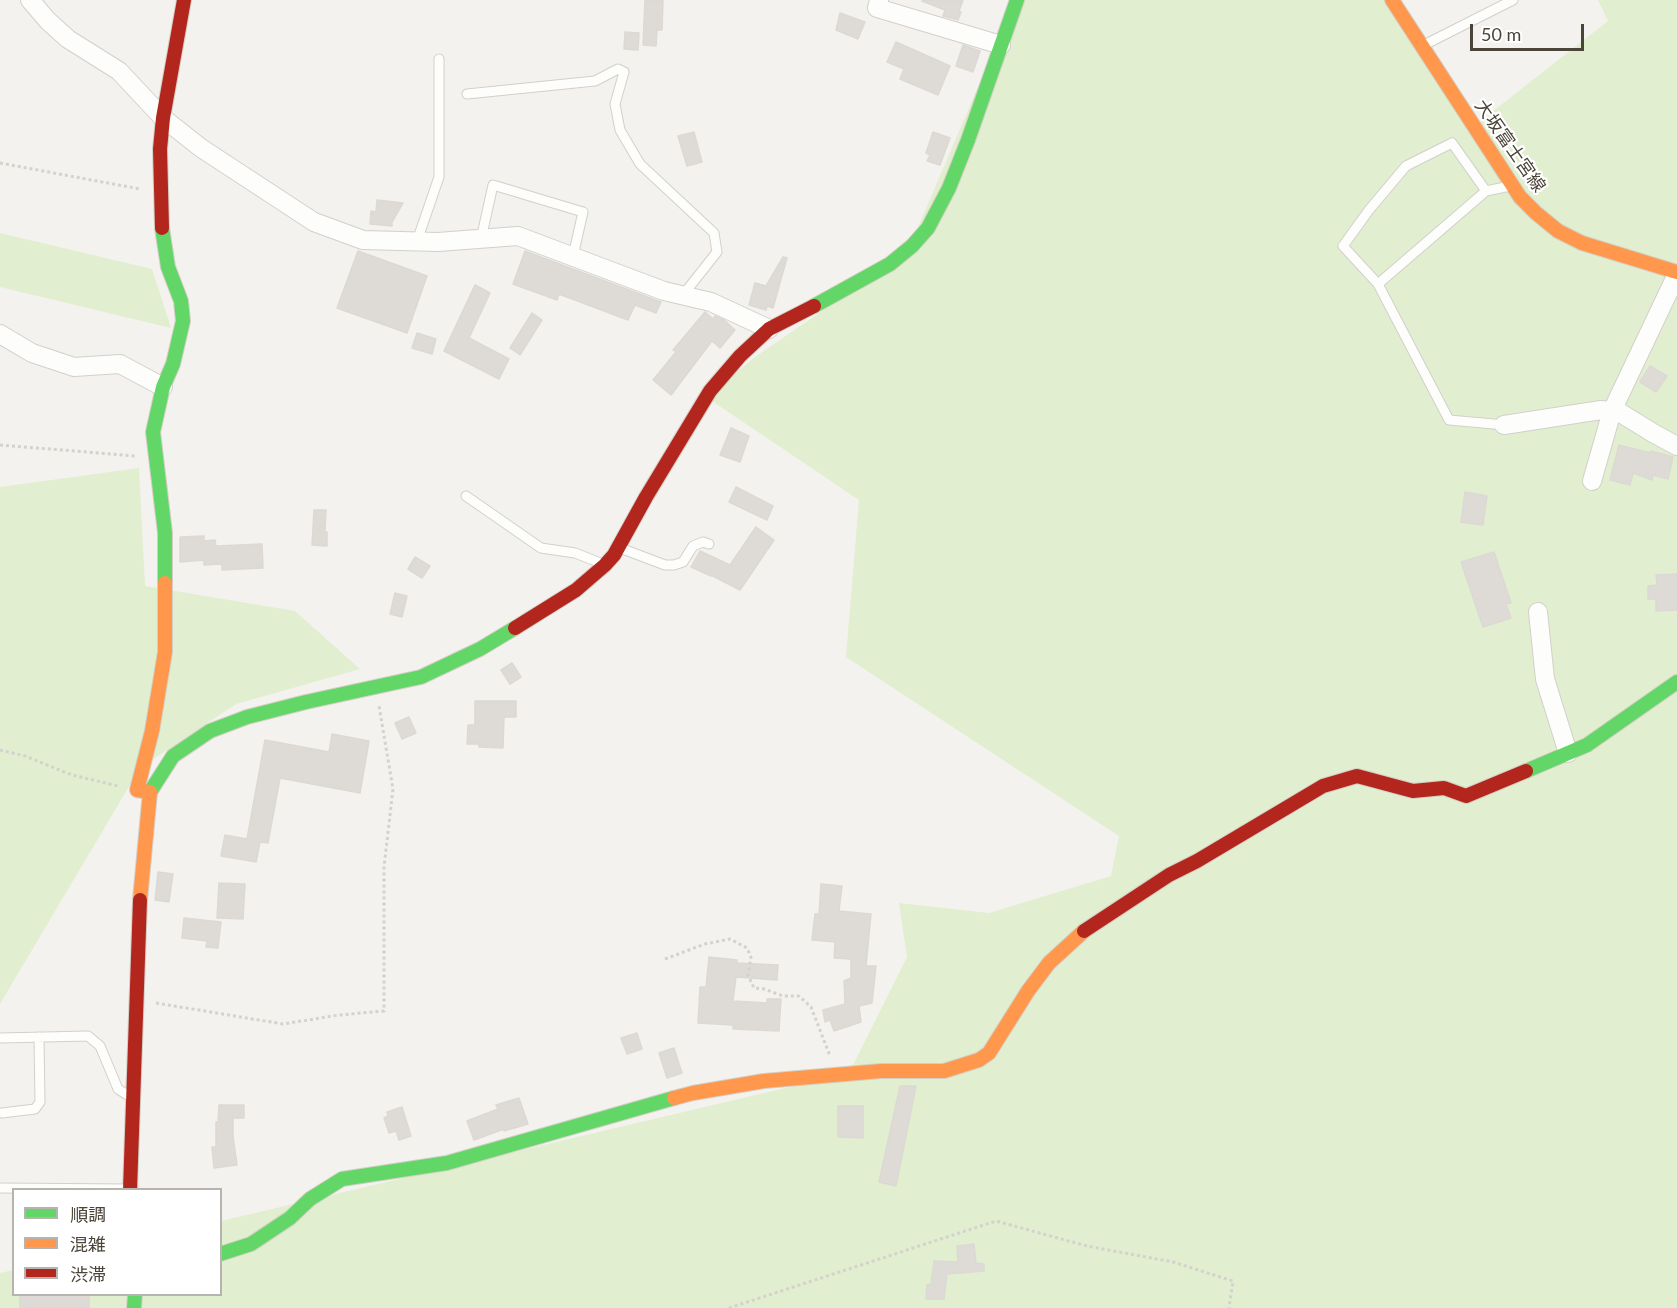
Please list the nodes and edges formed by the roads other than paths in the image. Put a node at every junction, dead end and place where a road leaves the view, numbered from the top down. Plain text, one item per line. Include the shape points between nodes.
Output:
1 (30, 0) edge
2 (184, 0) edge
3 (879, 0) edge
4 (1017, 0) edge
5 (1392, 0) edge
6 (1513, 0) edge
7 (1000, 45) junction
8 (1422, 46) junction
9 (439, 59) dead end
10 (467, 94) dead end
11 (163, 118) junction
12 (1512, 186) junction
13 (1486, 191) junction
14 (481, 239) junction
15 (417, 241) junction
16 (573, 256) junction
17 (1677, 273) edge
18 (1378, 284) junction
19 (683, 295) junction
20 (770, 329) junction
21 (0, 334) edge
22 (163, 387) junction
23 (1612, 411) junction
24 (1505, 425) joint
25 (1677, 446) edge
26 (1592, 481) dead end
27 (466, 496) dead end
28 (709, 544) dead end
29 (618, 548) junction
30 (605, 565) junction
31 (1538, 612) dead end
32 (1677, 682) edge
33 (1568, 753) junction
34 (143, 791) junction
35 (39, 1037) junction
36 (0, 1038) edge
37 (133, 1099) junction
38 (2, 1113) dead end
39 (130, 1188) edge
40 (222, 1253) edge

1 - 11 street via 68,39 119,71
2 - 11 street
3 - 7 street via 877,8
4 - 7 street
5 - 8 street, 大坂富士宮線
6 - 8 lane
7 - 20 street via 968,140 928,228 890,264
8 - 12 street, 大坂富士宮線
9 - 15 lane via 439,177
10 - 19 lane via 595,81 618,69 624,72 615,104 620,130 640,164 714,233 717,252
11 - 15 street via 201,148 314,222 363,240
11 - 22 street via 162,228 183,321 174,364
12 - 13 lane
12 - 17 street, 大坂富士宮線 via 1558,231 1582,243
13 - 18 lane
13 - 18 lane via 1452,143 1406,166 1343,246
14 - 15 street
14 - 16 street via 518,236
14 - 16 lane via 493,185 583,212
16 - 19 street
17 - 23 street
18 - 24 lane via 1449,420
19 - 20 street via 711,302
20 - 29 street via 710,391
21 - 22 street via 32,353 74,367 120,364
22 - 34 street via 153,432 165,533 165,652
23 - 24 street
23 - 25 street
23 - 26 street
27 - 30 lane via 541,548 575,553
28 - 29 lane via 693,546 683,562 674,565
29 - 30 street
30 - 34 street via 576,590 527,621 421,677 247,717 210,731 173,756
31 - 33 street via 1545,680
32 - 33 street via 1587,745
33 - 40 street via 1466,796 1444,788 1413,791 1357,776 1323,786 1169,875 1079,935 1049,963 989,1053 979,1060 944,1071 881,1071 764,1081 693,1093 447,1163 342,1179 251,1244
34 - 37 street
35 - 36 lane
35 - 37 lane via 88,1035 100,1046 118,1089
35 - 38 lane via 40,1102 35,1109
37 - 39 street

